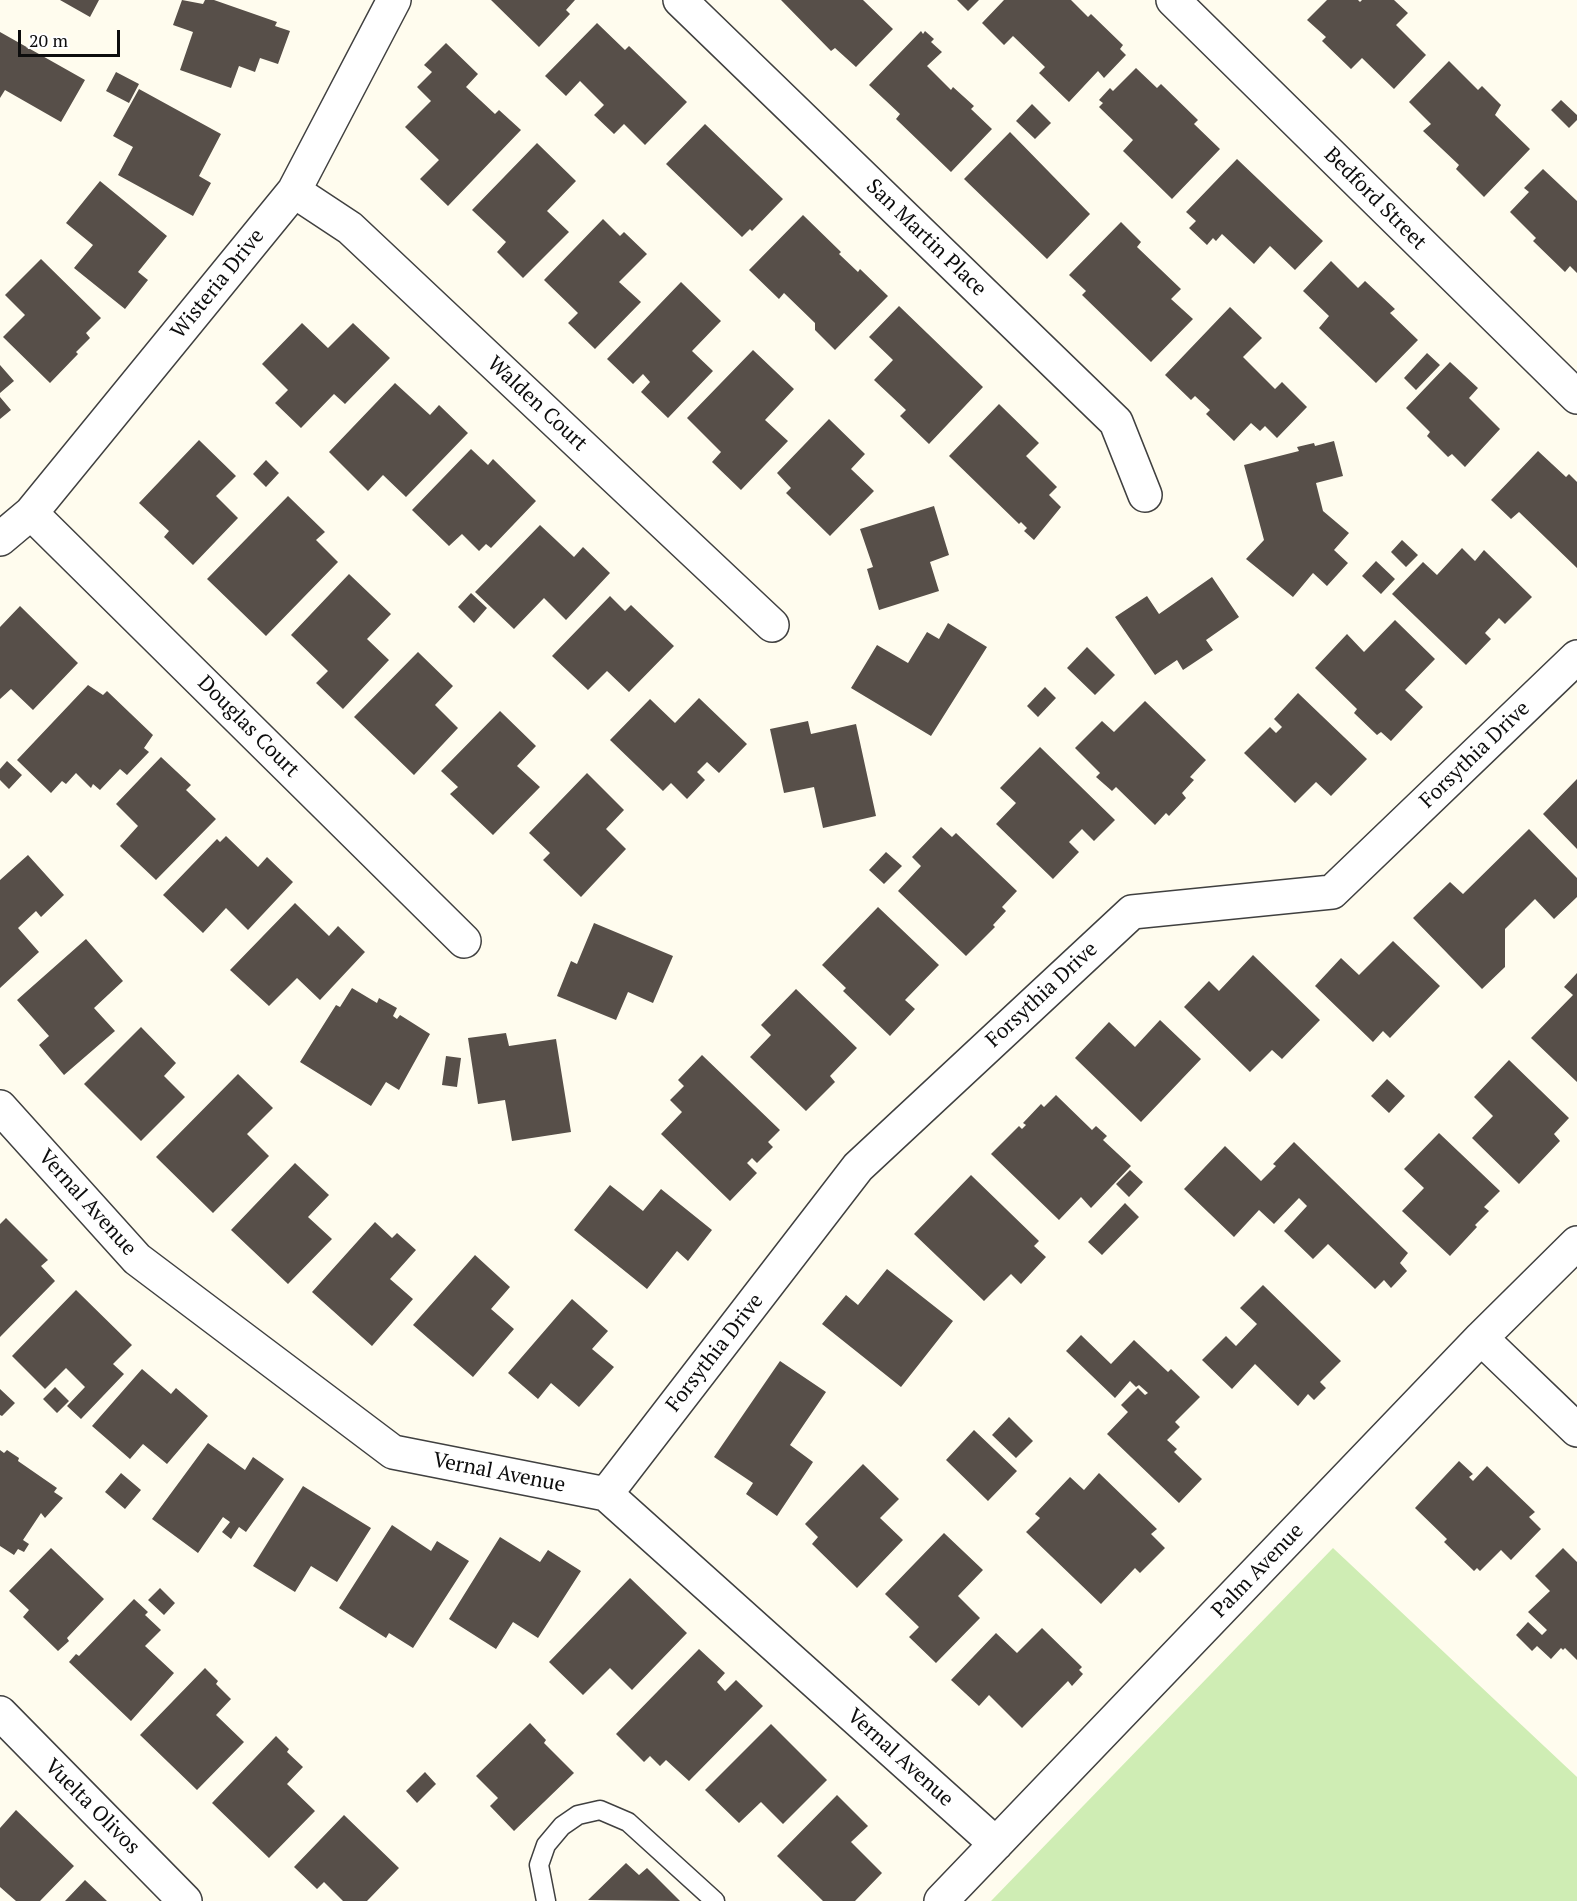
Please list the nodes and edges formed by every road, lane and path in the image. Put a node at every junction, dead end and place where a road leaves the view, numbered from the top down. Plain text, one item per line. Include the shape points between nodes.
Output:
1 (394, 0) edge
2 (680, 0) edge
3 (1173, 0) edge
4 (294, 191) junction
5 (1577, 397) edge
6 (1145, 495) dead end
7 (31, 513) junction
8 (0, 539) edge
9 (772, 625) dead end
10 (1577, 657) edge
11 (464, 941) dead end
12 (0, 1107) edge
13 (1577, 1243) edge
14 (1481, 1338) junction
15 (1577, 1430) edge
16 (606, 1494) junction
17 (0, 1713) edge
18 (996, 1844) junction
19 (185, 1901) edge
20 (546, 1901) edge
21 (715, 1901) edge
22 (941, 1901) edge

1 - 4 street, Wisteria Drive
2 - 6 street, San Martin Place via 1116,422
3 - 5 street, Bedford Street
4 - 7 street, Wisteria Drive
4 - 9 street, Walden Court via 350,228
7 - 8 street, Wisteria Drive
7 - 11 street, Douglas Court
10 - 16 street, Forsythia Drive via 1332,892 1131,912 858,1167
12 - 16 street, Vernal Avenue via 137,1259 393,1452
13 - 14 street, Palm Avenue
14 - 15 street
14 - 18 street, Palm Avenue
16 - 18 street, Vernal Avenue
17 - 19 street, Vuelta Olivos
18 - 22 street, Palm Avenue
20 - 21 lane via 539,1865 546,1845 578,1815 600,1810 627,1822

